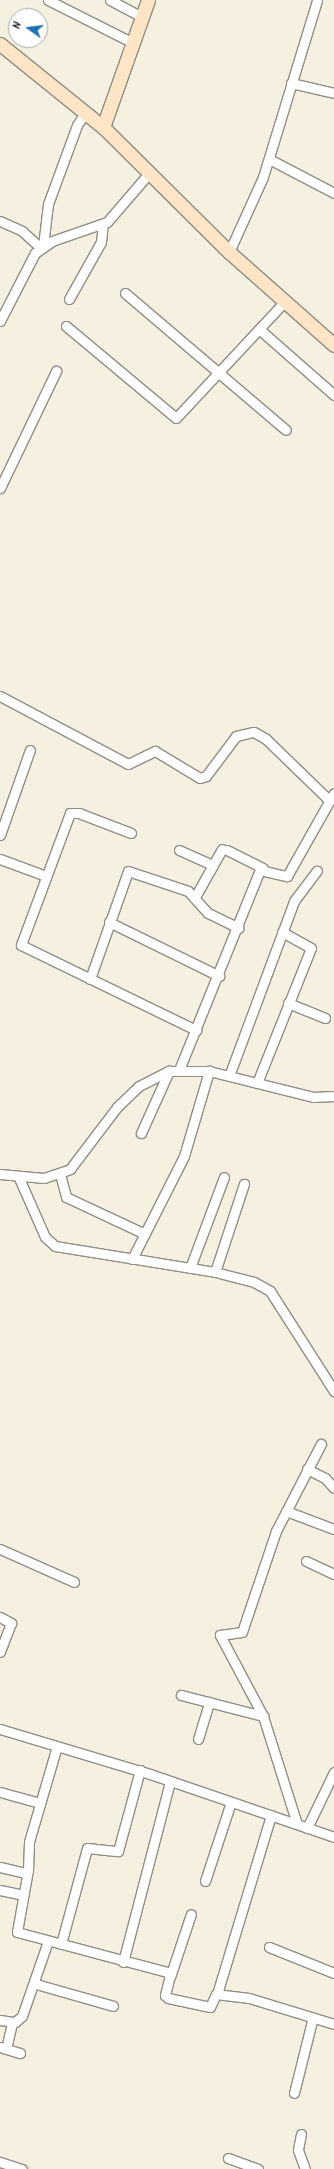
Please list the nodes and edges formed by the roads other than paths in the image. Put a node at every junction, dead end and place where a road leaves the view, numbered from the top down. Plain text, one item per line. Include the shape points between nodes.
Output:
1 (48, 0) edge
2 (110, 0) edge
3 (148, 0) edge
4 (317, 0) edge
5 (142, 18) junction
6 (133, 43) junction
7 (0, 44) edge
8 (291, 83) junction
9 (334, 93) edge
10 (86, 112) junction
11 (103, 127) junction
12 (269, 159) junction
13 (150, 172) junction
14 (334, 193) edge
15 (0, 221) edge
16 (103, 224) junction
17 (42, 247) junction
18 (229, 252) junction
19 (125, 293) dead end
20 (69, 299) dead end
21 (285, 301) junction
22 (0, 321) edge
23 (66, 326) dead end
24 (259, 329) junction
25 (334, 344) edge
26 (56, 371) dead end
27 (220, 371) junction
28 (334, 395) edge
29 (286, 430) dead end
30 (0, 488) edge
31 (0, 696) edge
32 (30, 750) dead end
33 (332, 797) edge
34 (131, 833) dead end
35 (0, 835) edge
36 (179, 850) dead end
37 (0, 859) edge
38 (213, 865) junction
39 (263, 868) junction
40 (317, 871) dead end
41 (46, 876) junction
42 (195, 897) junction
43 (109, 922) junction
44 (239, 928) junction
45 (282, 932) junction
46 (219, 976) junction
47 (90, 979) junction
48 (288, 1003) junction
49 (325, 1018) dead end
50 (196, 1030) junction
51 (179, 1070) junction
52 (169, 1071) junction
53 (209, 1071) junction
54 (229, 1076) junction
55 (257, 1083) junction
56 (334, 1096) edge
57 (141, 1133) dead end
58 (0, 1174) edge
59 (60, 1174) junction
60 (224, 1177) dead end
61 (20, 1178) junction
62 (244, 1184) dead end
63 (145, 1234) junction
64 (132, 1259) junction
65 (190, 1268) junction
66 (215, 1272) junction
67 (334, 1391) edge
68 (321, 1444) dead end
69 (307, 1469) junction
70 (334, 1488) edge
71 (286, 1510) junction
72 (334, 1529) edge
73 (0, 1549) edge
74 (306, 1561) dead end
75 (334, 1574) edge
76 (74, 1582) dead end
77 (0, 1617) edge
78 (0, 1652) edge
79 (181, 1695) dead end
80 (209, 1702) junction
81 (263, 1716) junction
82 (0, 1729) edge
83 (198, 1739) dead end
84 (57, 1746) junction
85 (140, 1770) junction
86 (334, 1772) edge
87 (170, 1781) junction
88 (0, 1792) edge
89 (231, 1802) junction
90 (40, 1803) junction
91 (271, 1815) junction
92 (297, 1824) junction
93 (307, 1828) junction
94 (334, 1837) edge
95 (0, 1867) edge
96 (27, 1873) junction
97 (205, 1881) dead end
98 (0, 1890) edge
99 (23, 1895) junction
100 (191, 1914) dead end
101 (48, 1941) junction
102 (61, 1944) junction
103 (269, 1947) dead end
104 (123, 1962) junction
105 (334, 1973) edge
106 (170, 1977) junction
107 (36, 1984) junction
108 (217, 1994) junction
109 (114, 2006) dead end
110 (312, 2018) junction
111 (0, 2020) edge
112 (12, 2023) junction
113 (334, 2024) edge
114 (3, 2048) edge
115 (20, 2052) dead end
116 (294, 2093) dead end
117 (301, 2134) dead end
118 (228, 2158) dead end
119 (0, 2162) edge
120 (22, 2169) edge
121 (258, 2169) edge
122 (305, 2169) edge

1 - 6 street
2 - 5 street
3 - 5 street
4 - 8 street
5 - 6 street
6 - 11 street
7 - 10 street
8 - 9 street
8 - 12 street
10 - 11 street
10 - 17 street via 77,125 48,204
11 - 13 street
12 - 14 street
12 - 18 street via 253,204
13 - 16 street
13 - 18 street
15 - 17 street via 22,232
16 - 17 street
16 - 20 street via 101,242
17 - 22 street via 26,267
18 - 21 street
19 - 27 street
21 - 24 street
21 - 25 street
23 - 27 street via 174,418 180,416
24 - 27 street
24 - 28 street
26 - 30 street
27 - 29 street
31 - 33 street via 128,764 155,751 200,778 206,776 236,736 254,732 266,739
32 - 35 street
33 - 39 street via 287,876
34 - 41 street via 72,812
36 - 38 street
37 - 41 street
38 - 39 street via 225,849
38 - 42 street
39 - 44 street
40 - 45 street via 297,895
41 - 47 street via 21,945
42 - 43 street via 185,890 128,871
42 - 44 street via 208,913
43 - 46 street
43 - 47 street
44 - 46 street
45 - 48 street via 311,948
45 - 54 street
46 - 50 street
47 - 50 street
48 - 49 street
48 - 55 street
50 - 51 street
51 - 52 street
51 - 53 street
52 - 57 street
52 - 59 street via 139,1086 117,1107 82,1157
53 - 54 street
53 - 63 street via 184,1156
54 - 55 street
55 - 56 street via 312,1097
58 - 61 street
59 - 61 street
59 - 63 street via 66,1197
60 - 65 street
61 - 64 street via 45,1237 55,1246
62 - 66 street
63 - 64 street
64 - 65 street
65 - 66 street
66 - 67 street via 254,1282 270,1291
68 - 69 street
69 - 70 street via 325,1478
69 - 71 street
71 - 72 street
71 - 81 street via 242,1632 220,1635
73 - 76 street
74 - 75 street
77 - 78 street via 11,1623
79 - 80 street
80 - 81 street
80 - 83 street
81 - 92 street
82 - 84 street
84 - 85 street
84 - 90 street
85 - 87 street
85 - 102 street via 118,1851 89,1847 86,1850
86 - 93 street
87 - 89 street
87 - 104 street
88 - 90 street
89 - 91 street
89 - 97 street
90 - 96 street via 28,1842
91 - 92 street
91 - 108 street
92 - 93 street
93 - 94 street
95 - 96 street
96 - 99 street
98 - 99 street
99 - 101 street via 16,1931
100 - 106 street
101 - 102 street
101 - 107 street
102 - 104 street
103 - 105 street
104 - 106 street via 164,1971
106 - 108 street via 165,1995 168,1998 210,2007
107 - 109 street
107 - 112 street via 22,2016
108 - 110 street via 254,1999
110 - 113 street
110 - 116 street
111 - 112 street
112 - 114 street
114 - 115 street
117 - 122 street via 298,2150
118 - 121 street
119 - 120 street

